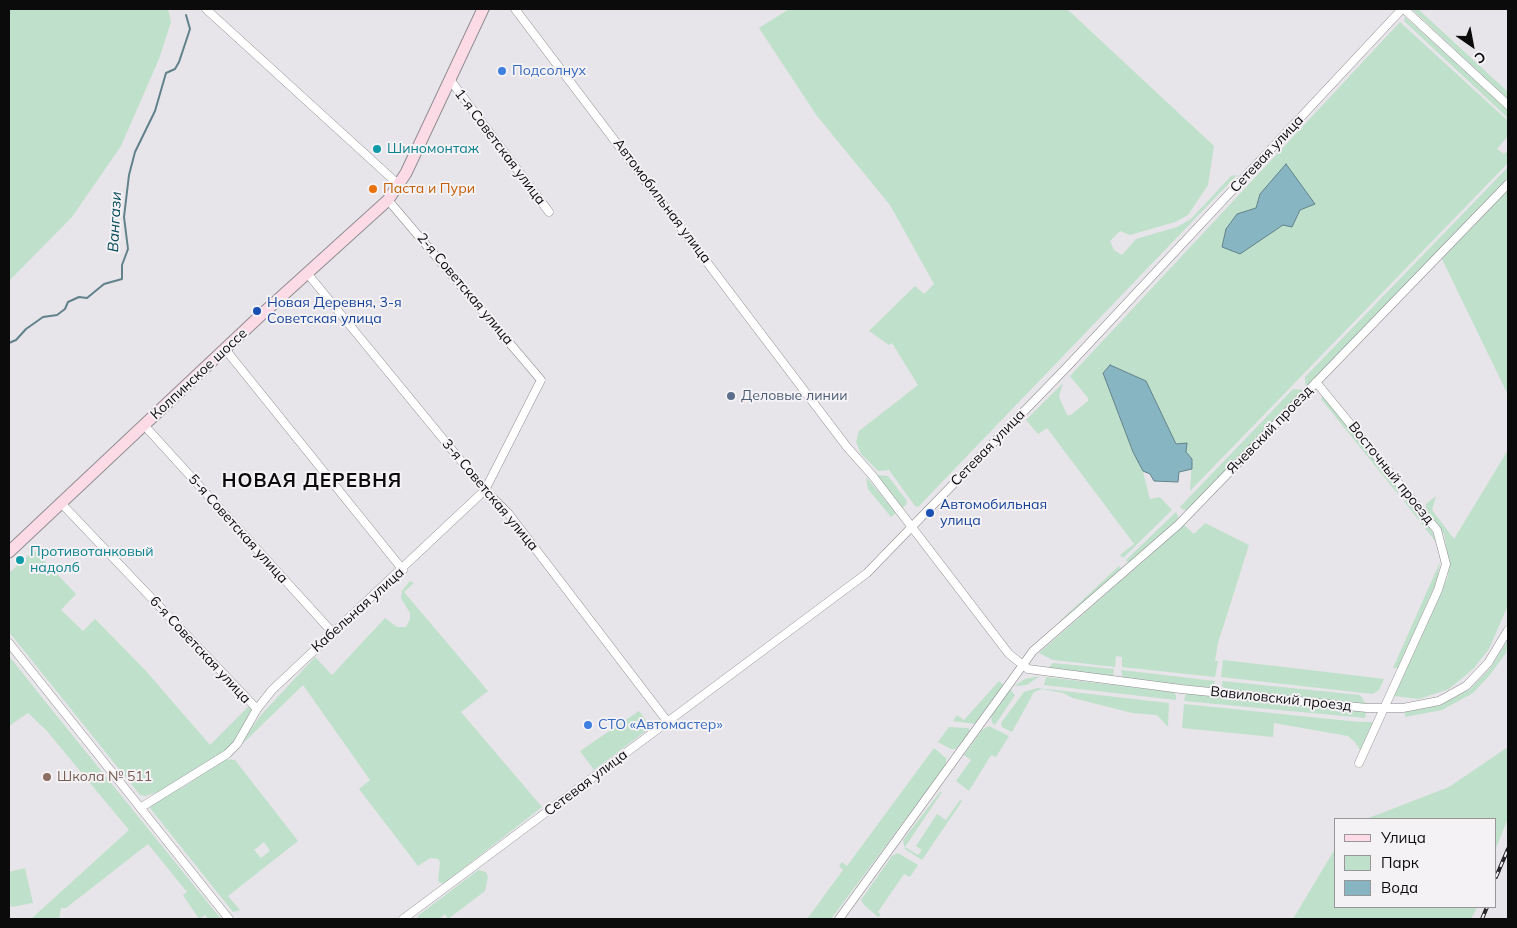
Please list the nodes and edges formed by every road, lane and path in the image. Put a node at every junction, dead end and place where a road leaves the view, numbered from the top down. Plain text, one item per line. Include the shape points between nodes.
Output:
1 (206, 9) edge
2 (483, 9) edge
3 (515, 9) edge
4 (1403, 9) edge
5 (451, 81) junction
6 (1508, 105) edge
7 (1508, 184) edge
8 (399, 185) junction
9 (388, 200) junction
10 (549, 212) dead end
11 (307, 273) junction
12 (225, 349) junction
13 (541, 380) joint
14 (1316, 382) junction
15 (144, 425) junction
16 (485, 490) junction
17 (61, 503) junction
18 (911, 527) junction
19 (9, 552) edge
20 (403, 570) junction
21 (1508, 630) edge
22 (333, 633) junction
23 (9, 643) edge
24 (1023, 665) junction
25 (257, 709) junction
26 (1383, 709) junction
27 (667, 721) junction
28 (1360, 764) dead end
29 (140, 808) junction
30 (229, 919) edge
31 (403, 919) edge
32 (839, 919) edge

1 - 8 street
2 - 5 main road, Колпинское шоссе
3 - 18 street, Автомобильная улица
4 - 6 street
4 - 18 street, Сетевая улица via 1067,367
5 - 8 main road, Колпинское шоссе
5 - 10 street, 1-я Советская улица
7 - 14 street, Ячевский проезд
8 - 9 main road, Колпинское шоссе
9 - 11 main road, Колпинское шоссе
9 - 13 street, 2-я Советская улица
11 - 12 main road, Колпинское шоссе
11 - 16 street, 3-я Советская улица
12 - 15 main road, Колпинское шоссе
12 - 20 street
13 - 16 street, Кабельная улица
14 - 24 street, Ячевский проезд via 1178,525 1033,651
14 - 26 street, Восточный проезд via 1429,519 1437,530 1445,554 1441,584
15 - 17 main road, Колпинское шоссе
15 - 22 street, 5-я Советская улица
16 - 20 street, Кабельная улица
16 - 27 street, 3-я Советская улица via 508,513
17 - 19 main road, Колпинское шоссе
17 - 25 street, 6-я Советская улица
18 - 24 street, Автомобильная улица via 1009,654
18 - 27 street, Сетевая улица via 859,580
20 - 22 street, Кабельная улица
21 - 26 street, Вавиловский проезд via 1488,663 1455,694 1420,706
22 - 25 street, Кабельная улица via 272,690
23 - 29 street
24 - 26 street, Вавиловский проезд via 1044,673
24 - 32 street
25 - 29 street, Кабельная улица via 237,744 227,754
26 - 28 street, Восточный проезд
27 - 31 street, Сетевая улица
29 - 30 street

